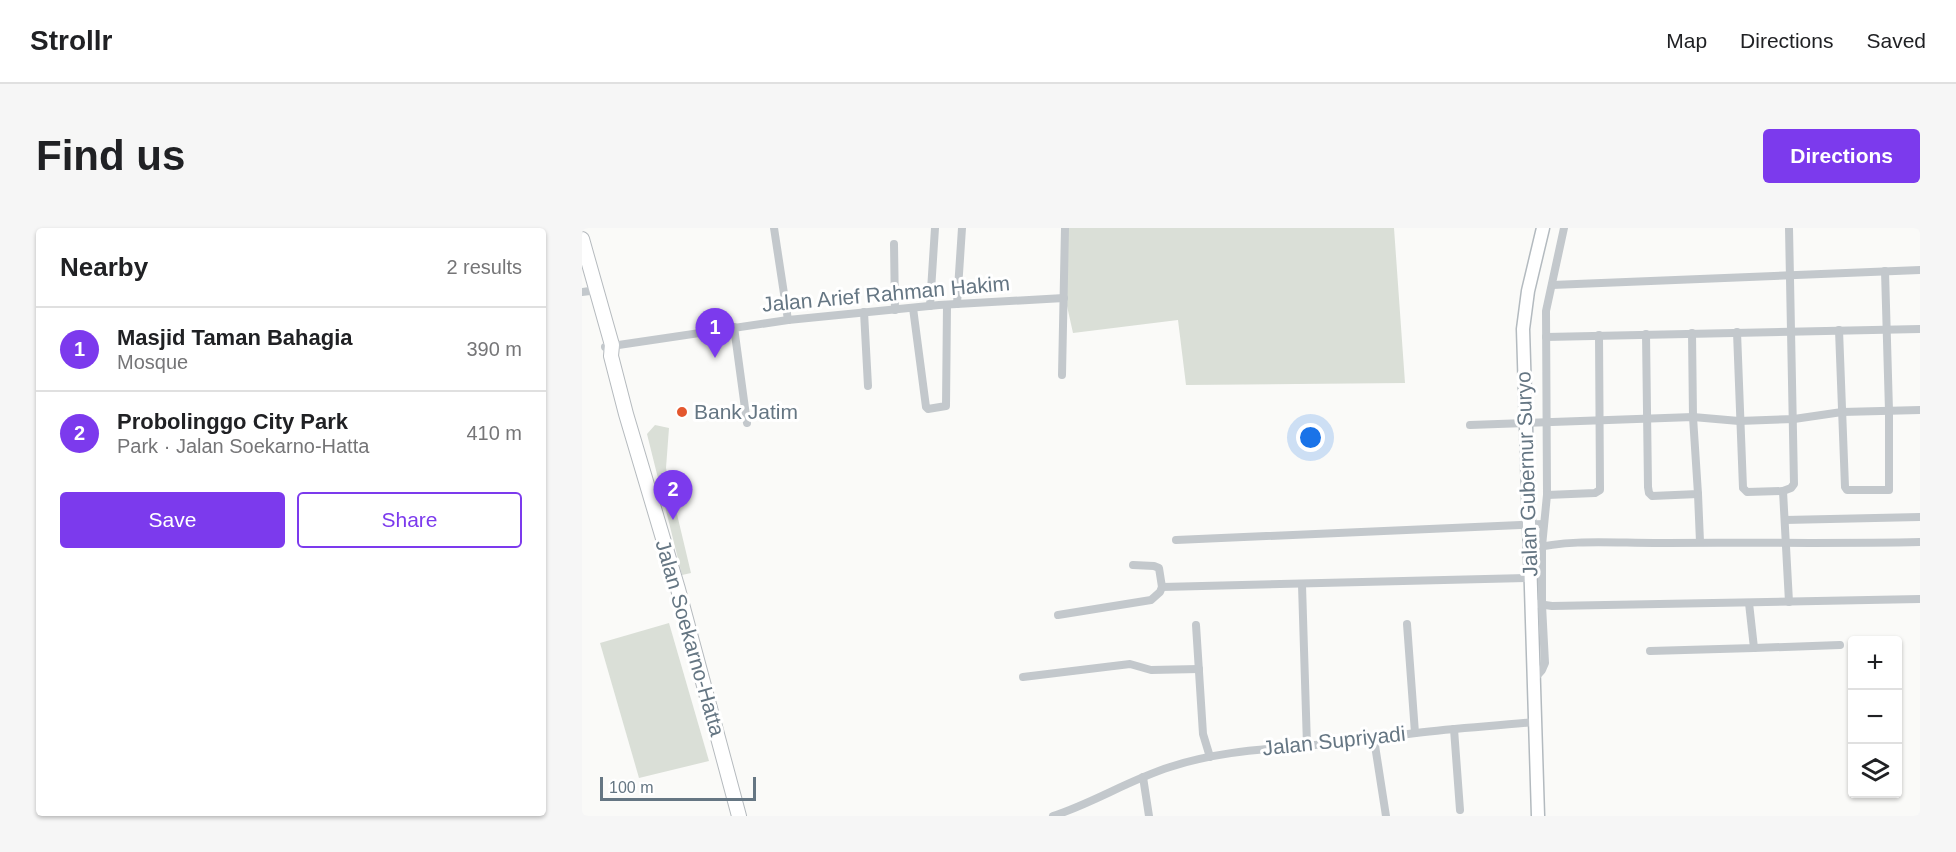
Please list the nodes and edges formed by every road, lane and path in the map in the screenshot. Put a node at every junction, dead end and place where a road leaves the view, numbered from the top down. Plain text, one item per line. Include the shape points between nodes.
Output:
1 (774, 228) edge
2 (934, 228) edge
3 (962, 228) edge
4 (1065, 228) edge
5 (1543, 228) edge
6 (1564, 228) edge
7 (1789, 228) edge
8 (582, 239) edge
9 (894, 244) dead end
10 (582, 262) edge
11 (1920, 270) edge
12 (1885, 271) junction
13 (1789, 275) junction
14 (1552, 285) junction
15 (586, 291) edge
16 (1064, 298) junction
17 (957, 304) junction
18 (941, 305) junction
19 (913, 308) junction
20 (895, 310) junction
21 (864, 312) junction
22 (788, 320) junction
23 (734, 327) junction
24 (1887, 329) junction
25 (1920, 329) edge
26 (1839, 330) junction
27 (1791, 331) junction
28 (1737, 332) junction
29 (1692, 333) junction
30 (1646, 334) junction
31 (1599, 336) junction
32 (1546, 337) junction
33 (609, 349) junction
34 (1062, 375) dead end
35 (868, 386) dead end
36 (1920, 410) edge
37 (1889, 411) junction
38 (1842, 412) junction
39 (1693, 417) junction
40 (1647, 419) junction
41 (1794, 419) junction
42 (1599, 420) junction
43 (1546, 421) junction
44 (1739, 421) junction
45 (747, 423) dead end
46 (1525, 423) junction
47 (1470, 425) dead end
48 (1783, 491) junction
49 (1698, 494) junction
50 (1547, 495) junction
51 (1920, 517) edge
52 (1785, 520) junction
53 (1544, 524) junction
54 (1528, 525) junction
55 (1176, 540) dead end
56 (1700, 542) junction
57 (1920, 542) edge
58 (1786, 543) junction
59 (1536, 548) junction
60 (1133, 565) dead end
61 (1531, 578) junction
62 (1302, 585) junction
63 (1162, 587) junction
64 (1920, 599) edge
65 (1789, 602) junction
66 (1749, 603) junction
67 (1537, 604) junction
68 (1058, 615) dead end
69 (1407, 624) dead end
70 (1196, 625) dead end
71 (1840, 645) dead end
72 (1754, 648) junction
73 (1650, 651) dead end
74 (1199, 669) junction
75 (1023, 677) dead end
76 (1534, 722) junction
77 (1454, 729) junction
78 (1414, 733) junction
79 (1374, 740) junction
80 (1307, 746) junction
81 (1209, 757) junction
82 (1143, 777) junction
83 (1460, 810) dead end
84 (1074, 813) edge
85 (735, 815) edge
86 (1053, 816) edge
87 (1149, 816) edge
88 (1386, 816) edge
89 (1538, 816) edge

1 - 22 street
2 - 18 street
3 - 17 street
4 - 16 street
5 - 46 main road, Jalan Gubernur Suryo via 1524,309
6 - 14 street
7 - 13 street
8 - 33 main road
9 - 20 street
10 - 15 main road
11 - 12 street
12 - 13 street
12 - 24 street
13 - 14 street
13 - 27 street
14 - 32 street
15 - 33 main road
16 - 17 street, Jalan Arief Rahman Hakim
16 - 34 street
17 - 18 street, Jalan Arief Rahman Hakim
18 - 19 street, Jalan Arief Rahman Hakim
18 - 19 street via 946,406 928,409
19 - 20 street, Jalan Arief Rahman Hakim
20 - 21 street, Jalan Arief Rahman Hakim
21 - 22 street, Jalan Arief Rahman Hakim
21 - 35 street
22 - 23 street, Jalan Arief Rahman Hakim
23 - 33 street, Jalan Arief Rahman Hakim
23 - 45 street
24 - 25 street
24 - 26 street
24 - 37 street
26 - 27 street
26 - 38 street
27 - 28 street
27 - 41 street
28 - 29 street
28 - 44 street
29 - 30 street
29 - 39 street
30 - 31 street
30 - 40 street
31 - 32 street
31 - 42 street
32 - 43 street
33 - 85 main road, Jalan Soekarno-Hatta
36 - 37 street
37 - 38 street
37 - 38 street via 1890,488 1886,491 1845,487
38 - 41 street
39 - 40 street
39 - 44 street
39 - 49 street
40 - 42 street
40 - 49 street via 1649,493
41 - 44 street
41 - 48 street via 1794,484
42 - 43 street
42 - 50 street via 1600,490
43 - 46 street
43 - 50 street
44 - 48 street via 1745,491
46 - 47 street
46 - 54 main road, Jalan Gubernur Suryo
48 - 52 street
49 - 56 street
50 - 53 street
51 - 52 street
52 - 58 street
53 - 54 street
53 - 59 street
54 - 55 street
54 - 59 main road, Jalan Gubernur Suryo
56 - 58 street
56 - 59 street
57 - 58 street
58 - 65 street
59 - 61 main road, Jalan Gubernur Suryo
59 - 67 street
60 - 63 street via 1159,568
61 - 62 street
61 - 67 main road, Jalan Gubernur Suryo
62 - 63 street
62 - 80 street
63 - 68 street via 1151,600
64 - 65 street
65 - 66 street
66 - 67 street
66 - 72 street
67 - 76 main road, Jalan Gubernur Suryo
69 - 78 street
70 - 74 street
71 - 72 street
72 - 73 street
74 - 75 street via 1151,670 1130,664
74 - 81 street via 1203,734
76 - 77 street, Jalan Supriyadi
76 - 89 main road
77 - 78 street, Jalan Supriyadi
77 - 83 street
78 - 79 street, Jalan Supriyadi
79 - 80 street, Jalan Supriyadi
79 - 88 street
80 - 81 street, Jalan Supriyadi
81 - 82 street, Jalan Supriyadi
82 - 84 street, Jalan Supriyadi
82 - 87 street
84 - 86 street, Jalan Supriyadi

